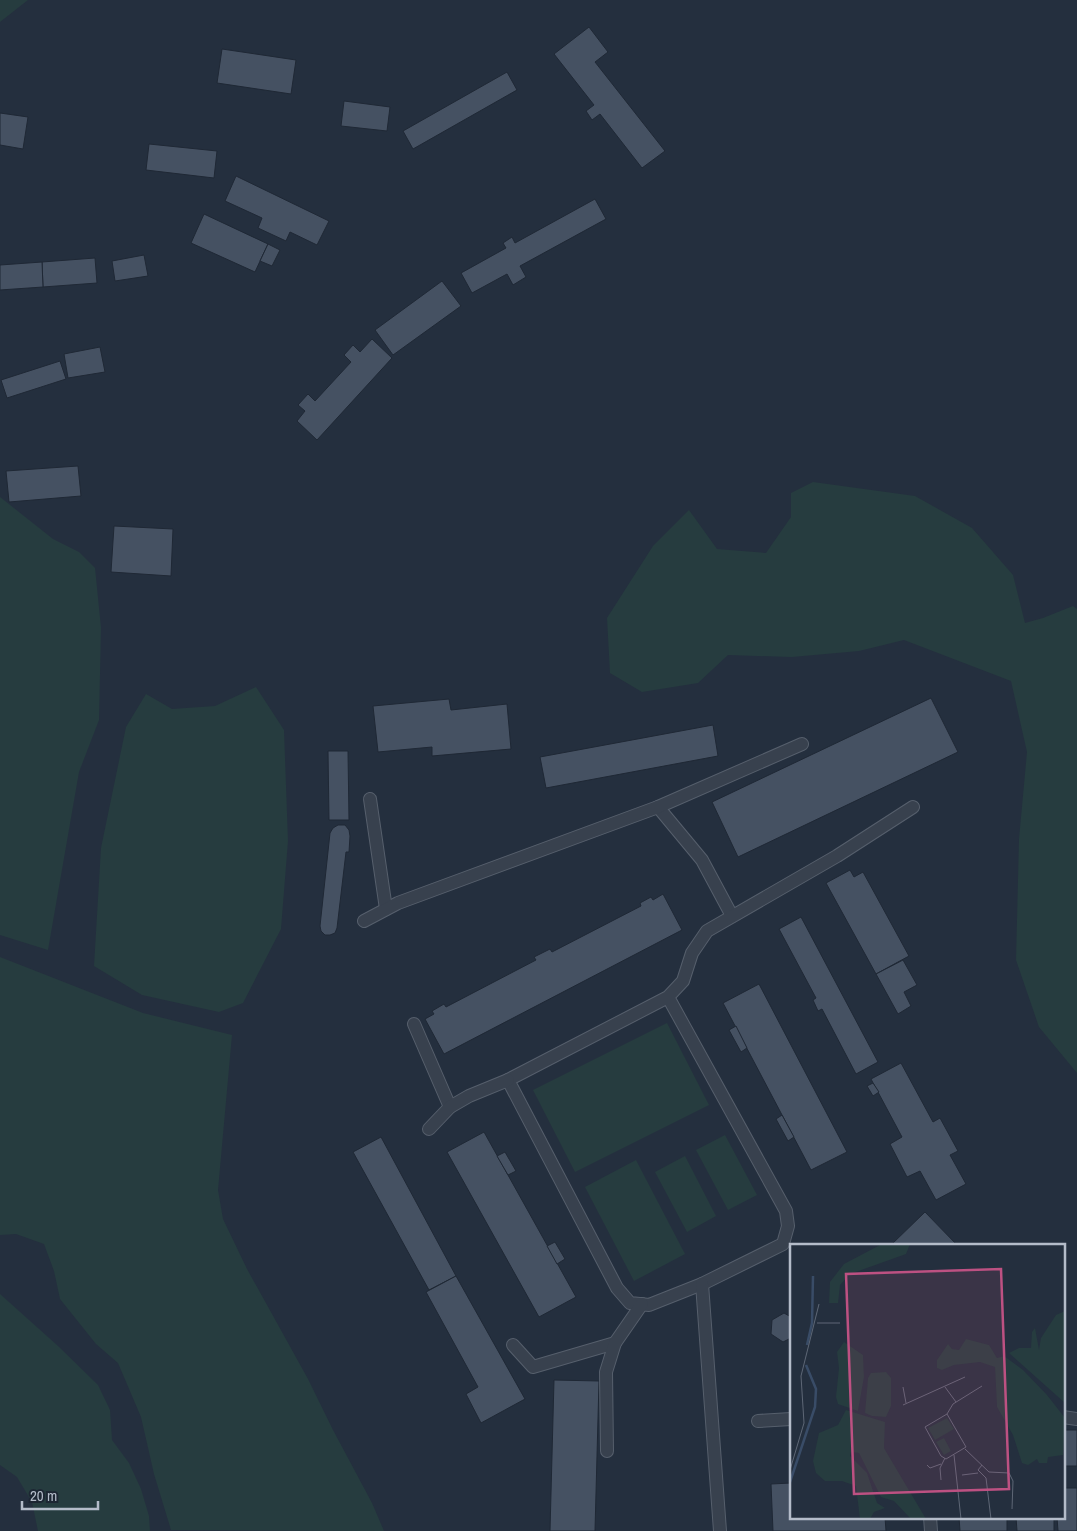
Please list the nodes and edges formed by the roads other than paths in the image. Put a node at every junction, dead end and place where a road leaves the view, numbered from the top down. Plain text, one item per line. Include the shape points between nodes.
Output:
1 (802, 744) dead end
2 (370, 799) dead end
3 (658, 807) junction
4 (913, 807) dead end
5 (386, 909) junction
6 (732, 916) junction
7 (364, 921) dead end
8 (668, 997) junction
9 (414, 1024) dead end
10 (508, 1080) junction
11 (450, 1107) junction
12 (429, 1129) dead end
13 (787, 1248) edge
14 (702, 1284) junction
15 (642, 1304) junction
16 (615, 1343) junction
17 (513, 1344) dead end
18 (1064, 1417) edge
19 (790, 1419) edge
20 (1077, 1419) edge
21 (758, 1421) dead end
22 (607, 1451) dead end
23 (930, 1518) edge
24 (720, 1531) edge
25 (931, 1531) edge

1 - 3 lane
2 - 5 lane
3 - 5 lane
3 - 6 lane via 702,860
4 - 6 lane via 837,856
5 - 7 lane
6 - 8 lane via 707,931 692,953 683,981
8 - 10 lane
8 - 13 lane via 786,1212
9 - 11 lane
10 - 11 lane
10 - 15 lane via 617,1288 630,1303
11 - 12 lane
13 - 14 lane
14 - 15 lane via 649,1305
14 - 24 lane
15 - 16 lane
16 - 17 lane via 533,1367
16 - 22 lane via 606,1372
18 - 20 lane
19 - 21 lane
23 - 25 lane

